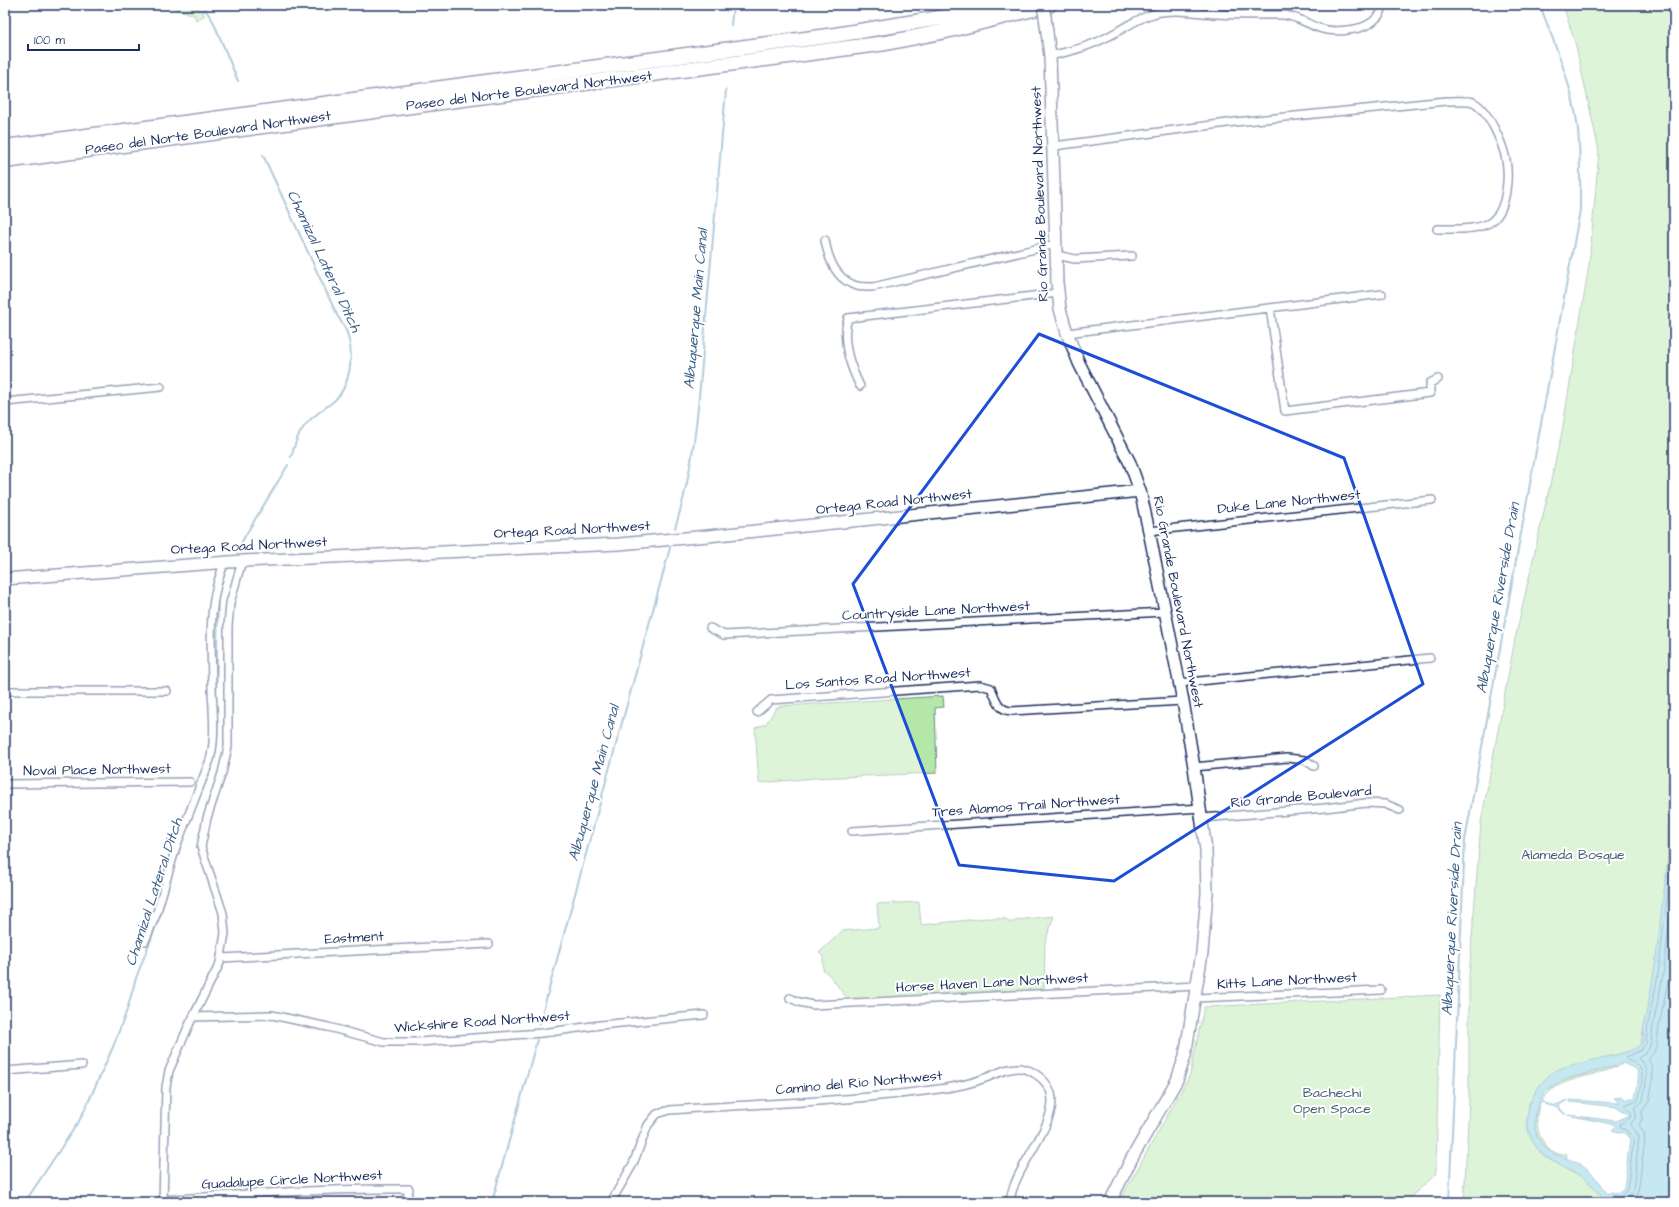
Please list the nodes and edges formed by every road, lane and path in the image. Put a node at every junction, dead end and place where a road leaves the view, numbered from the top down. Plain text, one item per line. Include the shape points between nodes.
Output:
1 (996, 5) edge
2 (1043, 5) edge
3 (1382, 5) edge
4 (1047, 11) edge
5 (1050, 56) junction
6 (1054, 146) junction
7 (5, 147) edge
8 (5, 161) edge
9 (1437, 229) dead end
10 (825, 240) dead end
11 (1056, 244) junction
12 (1056, 255) junction
13 (1132, 256) dead end
14 (1058, 293) junction
15 (1382, 294) dead end
16 (1270, 308) junction
17 (1067, 333) junction
18 (1438, 379) dead end
19 (860, 386) dead end
20 (161, 387) dead end
21 (5, 402) edge
22 (1140, 491) junction
23 (1432, 500) dead end
24 (1149, 531) junction
25 (242, 560) junction
26 (224, 562) junction
27 (5, 579) edge
28 (1166, 612) junction
29 (710, 628) dead end
30 (1430, 658) dead end
31 (1179, 683) junction
32 (5, 691) edge
33 (167, 691) dead end
34 (1183, 701) junction
35 (757, 712) dead end
36 (1314, 766) dead end
37 (1194, 767) junction
38 (190, 782) dead end
39 (5, 784) edge
40 (1400, 810) dead end
41 (1201, 813) junction
42 (852, 831) dead end
43 (145, 941) dead end
44 (489, 944) dead end
45 (221, 958) junction
46 (1196, 986) junction
47 (1381, 990) dead end
48 (790, 998) dead end
49 (1195, 998) junction
50 (704, 1015) dead end
51 (193, 1017) junction
52 (82, 1065) dead end
53 (5, 1071) edge
54 (162, 1201) edge
55 (406, 1202) edge
56 (611, 1202) edge
57 (1010, 1202) edge
58 (1110, 1202) edge

1 - 7 highway, Paseo del Norte Boulevard Northwest via 952,16 835,35
2 - 4 street, Rio Grande Boulevard Northwest, bridge
3 - 5 street via 1383,10 1380,14 1367,25 1355,29 1334,30 1318,28 1296,17 1285,15 1159,12 1144,17 1094,44
4 - 5 street, Rio Grande Boulevard Northwest
4 - 8 highway, Paseo del Norte Boulevard Northwest via 886,43
5 - 6 street, Rio Grande Boulevard Northwest
6 - 9 street via 1235,122 1446,100 1473,102 1492,123 1506,159 1507,184 1502,209 1493,221 1473,228
6 - 11 street, Rio Grande Boulevard Northwest
10 - 11 street via 828,257 841,275 857,286 873,287
11 - 12 street, Rio Grande Boulevard Northwest
12 - 13 street via 1075,259
12 - 14 street, Rio Grande Boulevard Northwest
14 - 17 street, Rio Grande Boulevard Northwest
14 - 19 street via 848,318 846,345 853,372
15 - 16 street
16 - 17 street
16 - 18 street via 1285,411 1430,393 1430,383
17 - 22 street, Rio Grande Boulevard Northwest via 1079,363 1130,463
20 - 21 street
22 - 24 street, Rio Grande Boulevard Northwest
22 - 25 street, Ortega Road Northwest via 619,544
23 - 24 street, Duke Lane Northwest
24 - 28 street, Rio Grande Boulevard Northwest
25 - 26 street, Ortega Road Northwest
25 - 45 street via 230,603 228,626 228,747 206,818 201,847 223,913 225,933
26 - 27 street, Ortega Road Northwest
26 - 43 street via 217,585 212,622 215,735 213,750 176,847
28 - 29 street, Countryside Lane Northwest via 724,635
28 - 31 street, Rio Grande Boulevard Northwest
30 - 31 street
31 - 34 street, Rio Grande Boulevard Northwest
32 - 33 street
34 - 35 street, Los Santos Road Northwest via 1006,711 1000,707 992,688 980,685 771,700
34 - 37 street, Rio Grande Boulevard Northwest
36 - 37 street, Rio Grande Boulevard via 1305,760 1287,758
37 - 41 street, Rio Grande Boulevard Northwest
38 - 39 street, Noval Place Northwest
40 - 41 street, Rio Grande Boulevard via 1385,804 1366,803
41 - 42 street, Tres Alamos Trail Northwest
41 - 46 street, Rio Grande Boulevard Northwest via 1206,850 1207,893 1202,953
44 - 45 street, Eastment
45 - 51 street
46 - 48 street, Horse Haven Lane Northwest via 813,1005
46 - 49 street, Rio Grande Boulevard Northwest
47 - 49 street, Kitts Lane Northwest
49 - 58 street, Rio Grande Boulevard Northwest via 1185,1056 1177,1080
50 - 51 street, Wickshire Road Northwest via 419,1042 384,1042 272,1015
51 - 54 street via 167,1080
52 - 53 street
54 - 55 street, Guadalupe Circle Northwest via 358,1188 409,1189
56 - 57 street, Camino del Rio Northwest via 633,1164 648,1125 657,1114 670,1110 900,1094 954,1087 989,1077 1000,1071 1019,1068 1031,1071 1045,1081 1051,1094 1052,1109 1017,1177

